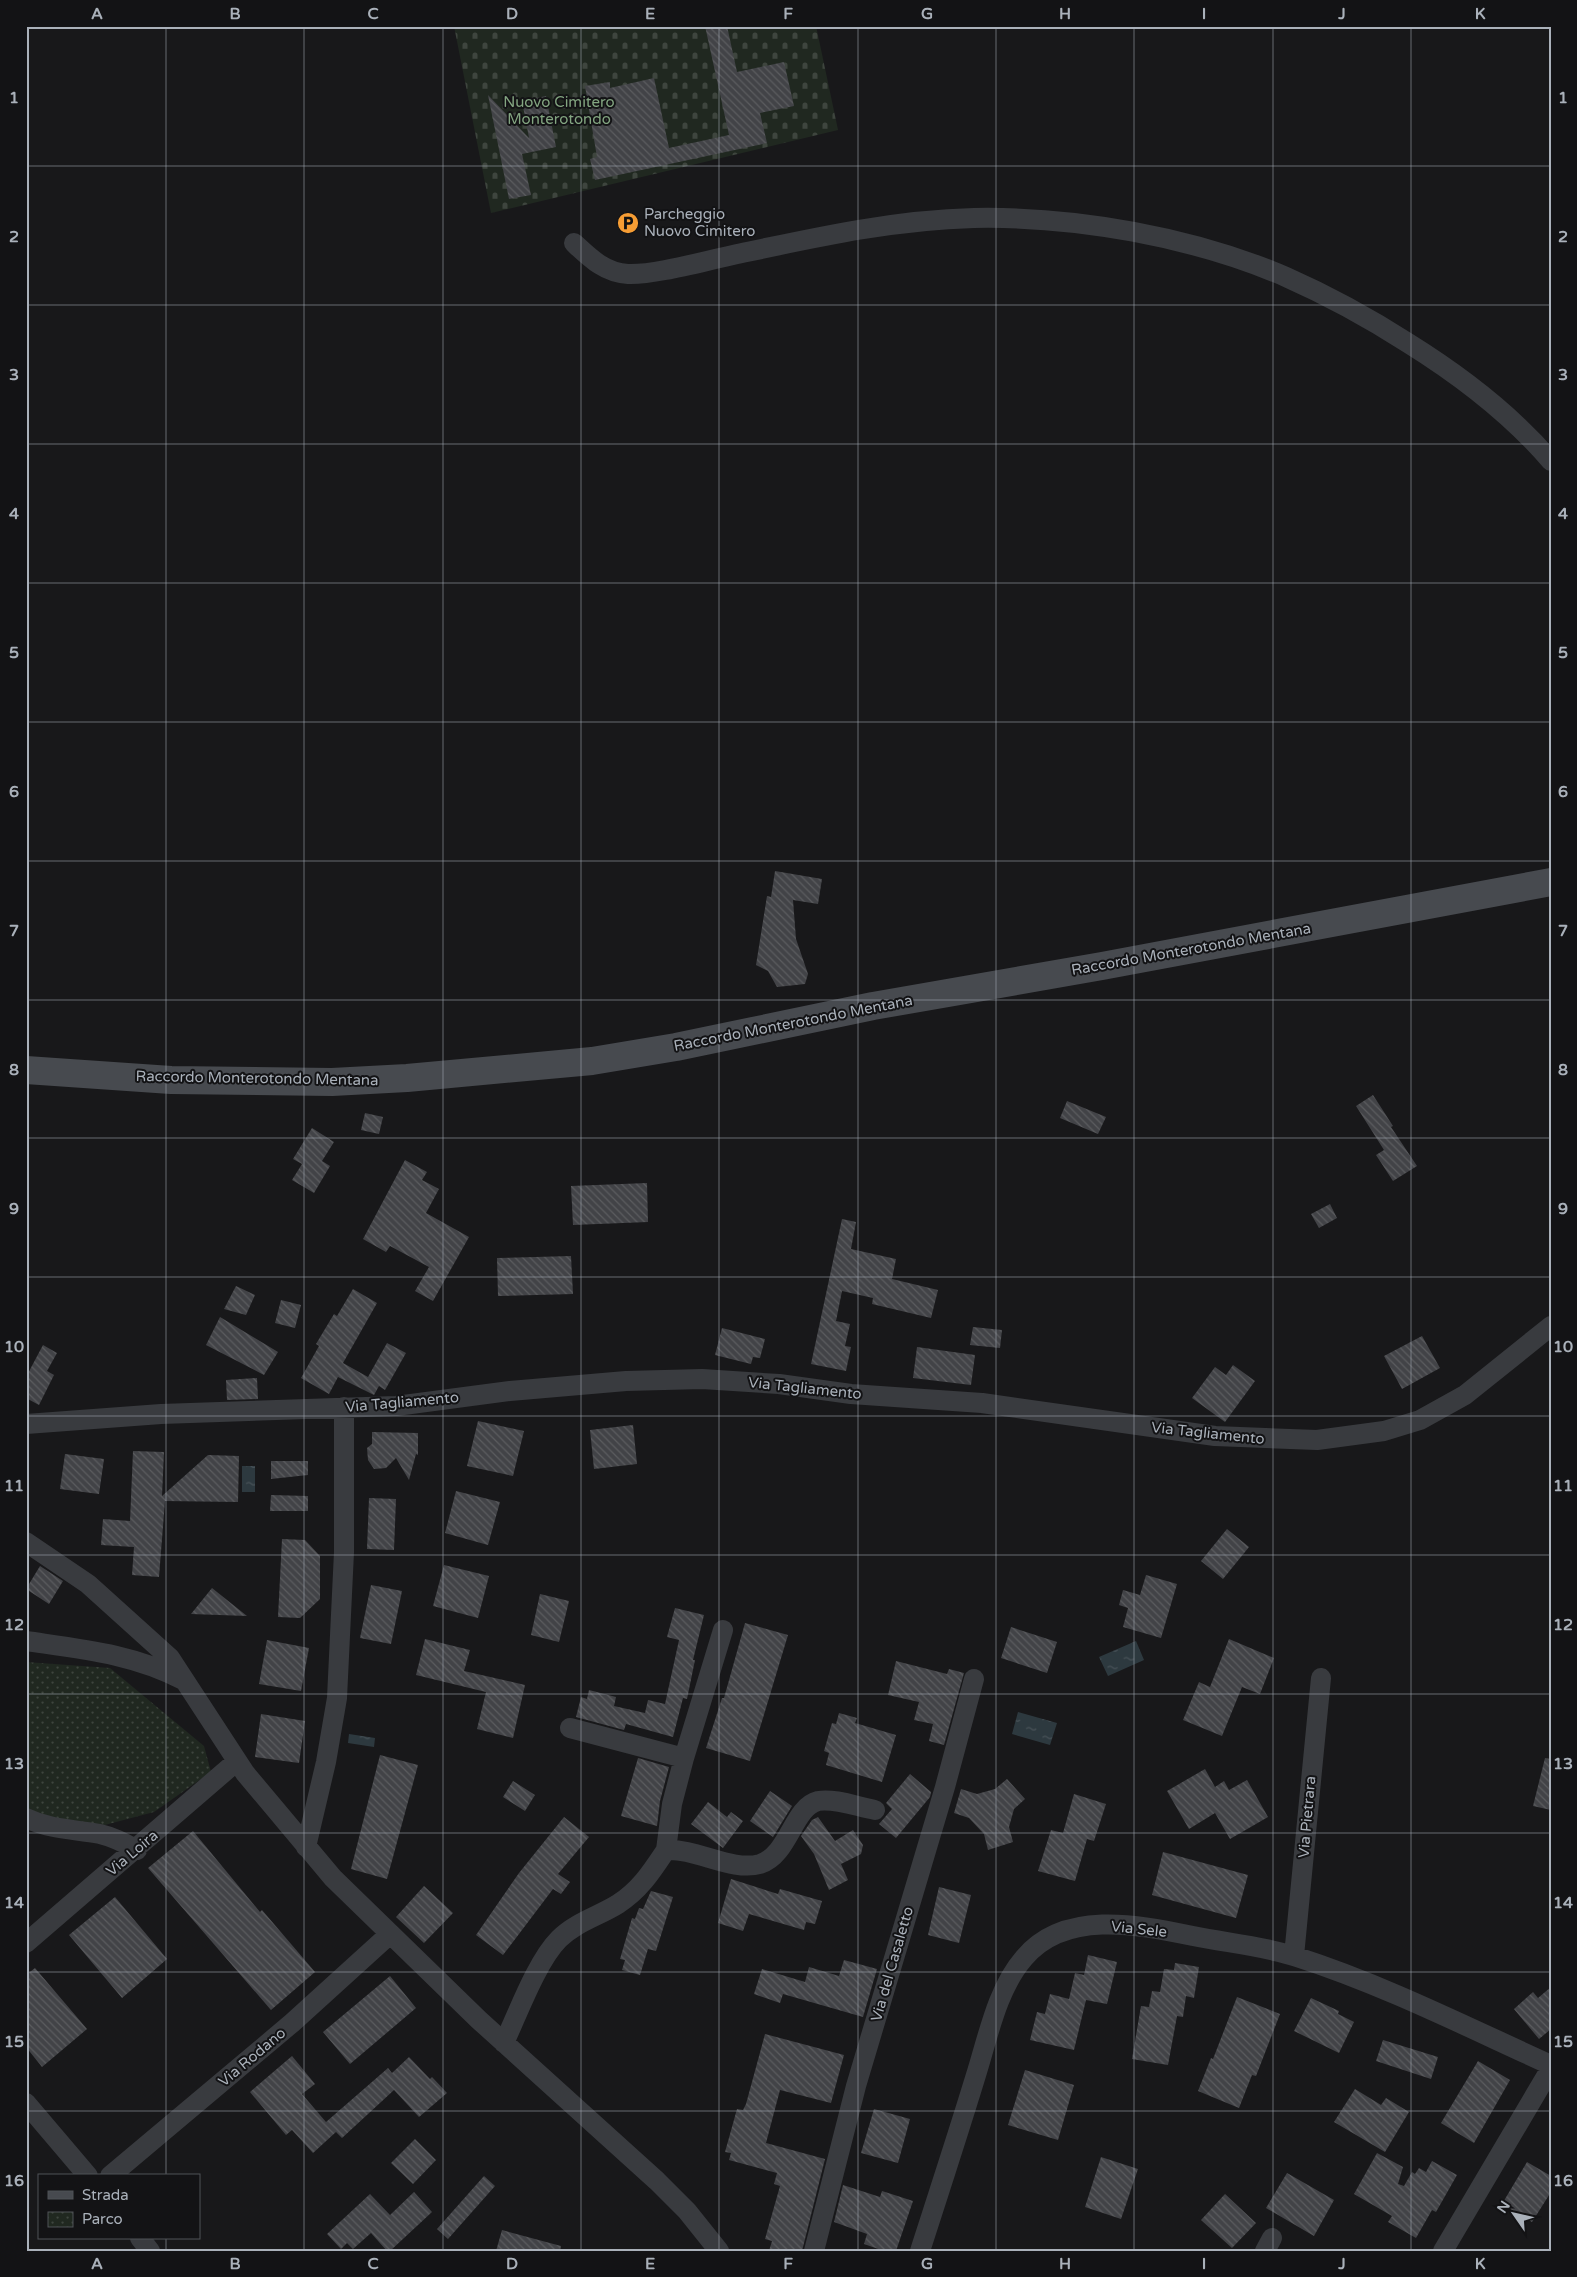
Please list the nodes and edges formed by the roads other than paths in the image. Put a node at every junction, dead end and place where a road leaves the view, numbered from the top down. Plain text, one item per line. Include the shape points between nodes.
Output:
1 (574, 243) dead end
2 (1551, 461) edge
3 (1551, 882) edge
4 (26, 1070) edge
5 (1551, 1326) edge
6 (344, 1408) junction
7 (26, 1424) edge
8 (27, 1543) edge
9 (723, 1630) dead end
10 (26, 1641) edge
11 (974, 1678) dead end
12 (1321, 1678) dead end
13 (184, 1680) junction
14 (570, 1728) dead end
15 (684, 1758) junction
16 (237, 1761) junction
17 (875, 1810) dead end
18 (26, 1818) edge
19 (306, 1847) junction
20 (136, 1850) junction
21 (666, 1850) junction
22 (390, 1934) junction
23 (26, 1943) edge
24 (1294, 1956) junction
25 (504, 2043) junction
26 (1551, 2067) edge
27 (26, 2104) edge
28 (86, 2174) edge
29 (112, 2174) edge
30 (142, 2240) edge
31 (150, 2251) edge
32 (719, 2251) edge
33 (814, 2251) edge
34 (920, 2251) edge
35 (1444, 2251) edge

1 - 2 street via 598,265 627,274 810,238 936,220 975,218 1056,222 1175,242 1284,276 1366,317 1438,362 1487,398 1514,420
3 - 4 main road, Raccordo Monterotondo Mentana via 872,1006 592,1061 332,1082 171,1080
5 - 6 street, Via Tagliamento via 1465,1395 1420,1420 1384,1432 1317,1440 1215,1436 982,1403 702,1379 626,1381 396,1406
6 - 7 street, Via Tagliamento via 121,1416
6 - 19 street via 344,1552 337,1698
8 - 13 street via 71,1571 102,1596 170,1658
9 - 15 street
10 - 13 street via 121,1655
11 - 33 street, Via del Casaletto via 856,2086
12 - 24 street, Via Pietrara
13 - 16 street
14 - 15 street
15 - 21 street via 670,1812
16 - 19 street
16 - 20 street, Via Loira
17 - 21 street via 830,1801 813,1803 778,1851 760,1864 738,1864 685,1850
18 - 20 street via 41,1826 100,1834
19 - 22 street
20 - 23 street, Via Loira
21 - 25 street via 630,1895 572,1929 553,1947
22 - 25 street
22 - 29 street, Via Rodano via 292,2023
24 - 26 street, Via Sele via 1394,1993
24 - 34 street, Via Sele via 1149,1928 1113,1925 1072,1929 1048,1938 1034,1948 1014,1970 1000,2004
25 - 32 street via 657,2181 687,2211
26 - 35 street
27 - 28 street
30 - 31 street

